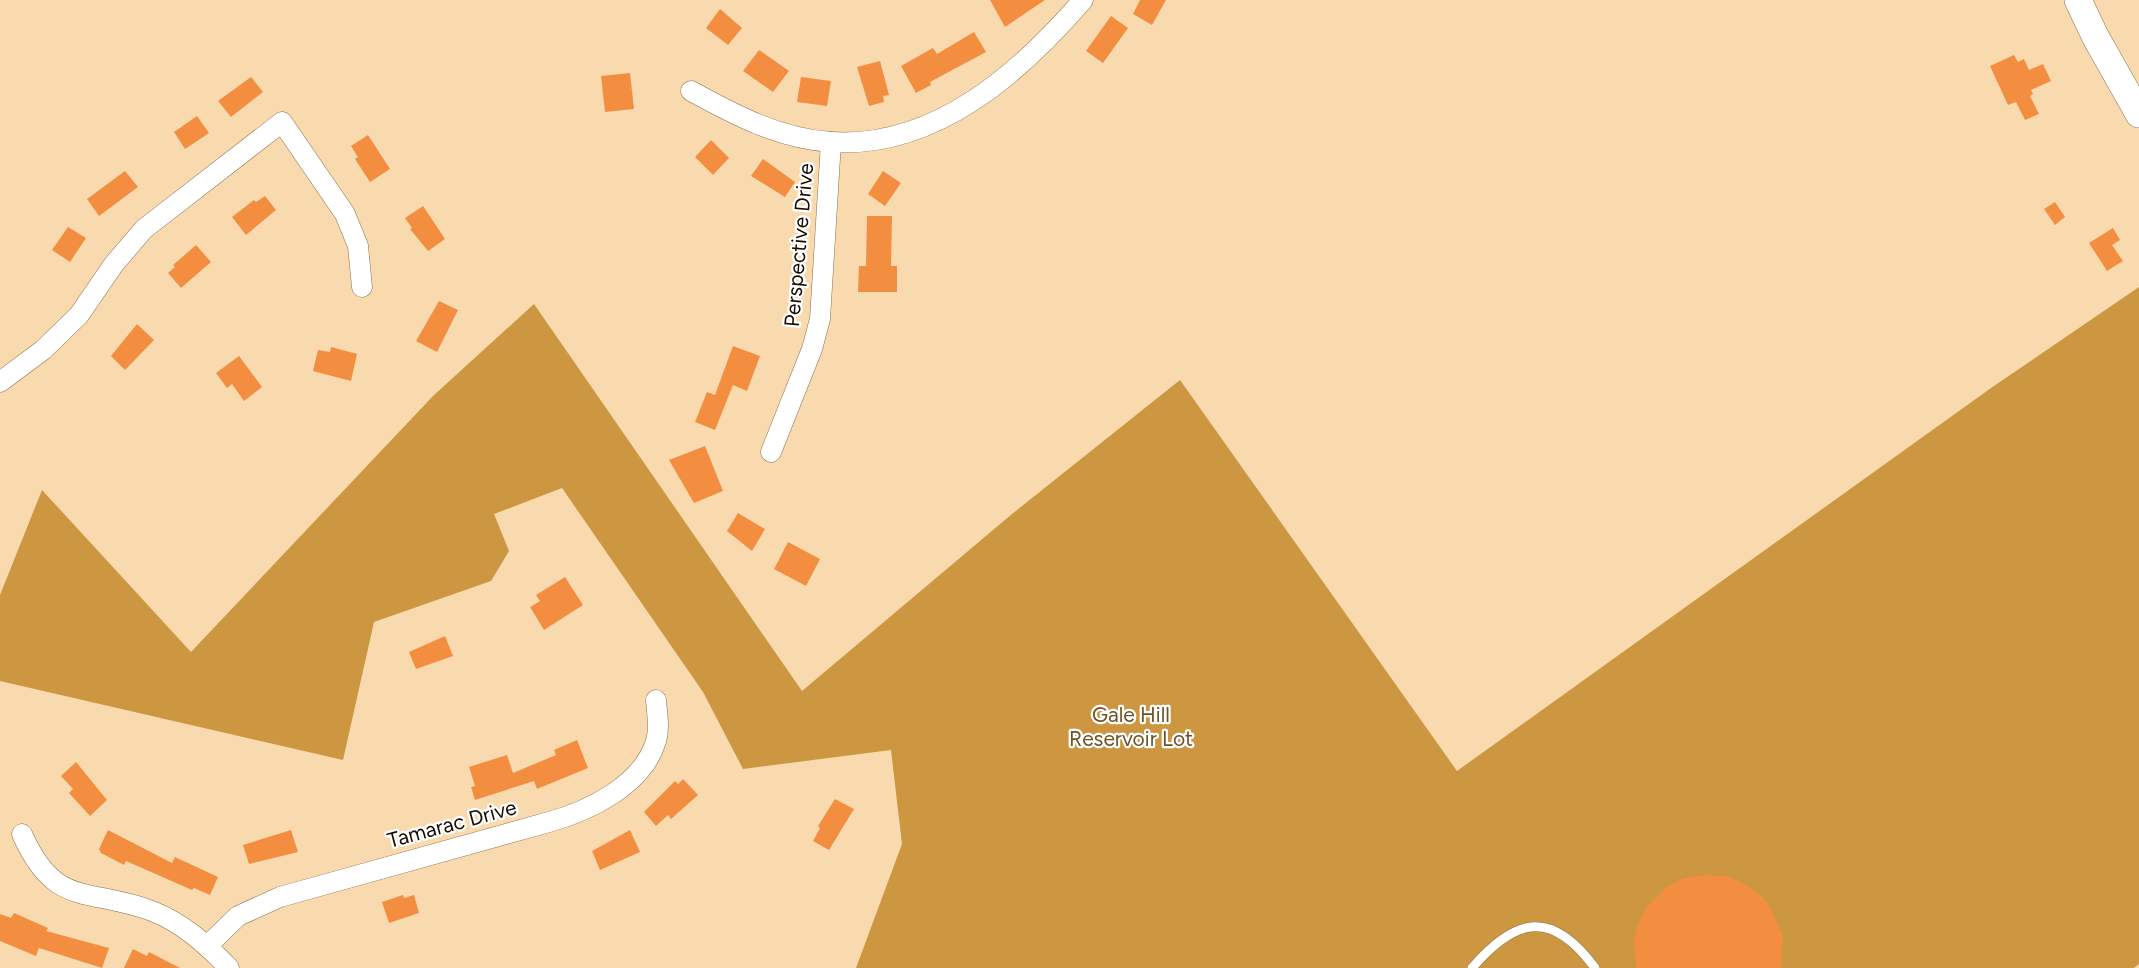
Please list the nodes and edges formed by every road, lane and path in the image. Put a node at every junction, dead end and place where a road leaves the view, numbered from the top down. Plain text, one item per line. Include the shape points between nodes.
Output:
1 (1083, 0) edge
2 (2078, 0) edge
3 (691, 91) dead end
4 (2139, 114) edge
5 (831, 142) junction
6 (362, 287) dead end
7 (0, 382) edge
8 (771, 452) dead end
9 (656, 700) dead end
10 (22, 834) dead end
11 (207, 946) junction
12 (229, 968) edge
13 (1472, 968) edge
14 (1595, 968) edge

1 - 5 street via 1023,64 956,111 892,136
2 - 4 main road
3 - 5 street via 777,131
5 - 8 street, Perspective Drive via 820,319
6 - 7 street via 360,256 345,214 282,122 144,229 79,315 43,350
9 - 11 street, Tamarac Drive via 658,732 651,754 623,785 595,804 549,822 280,897 238,916
10 - 11 street via 36,862 55,882 154,912
11 - 12 street
13 - 14 lane via 1503,936 1538,928 1560,932

